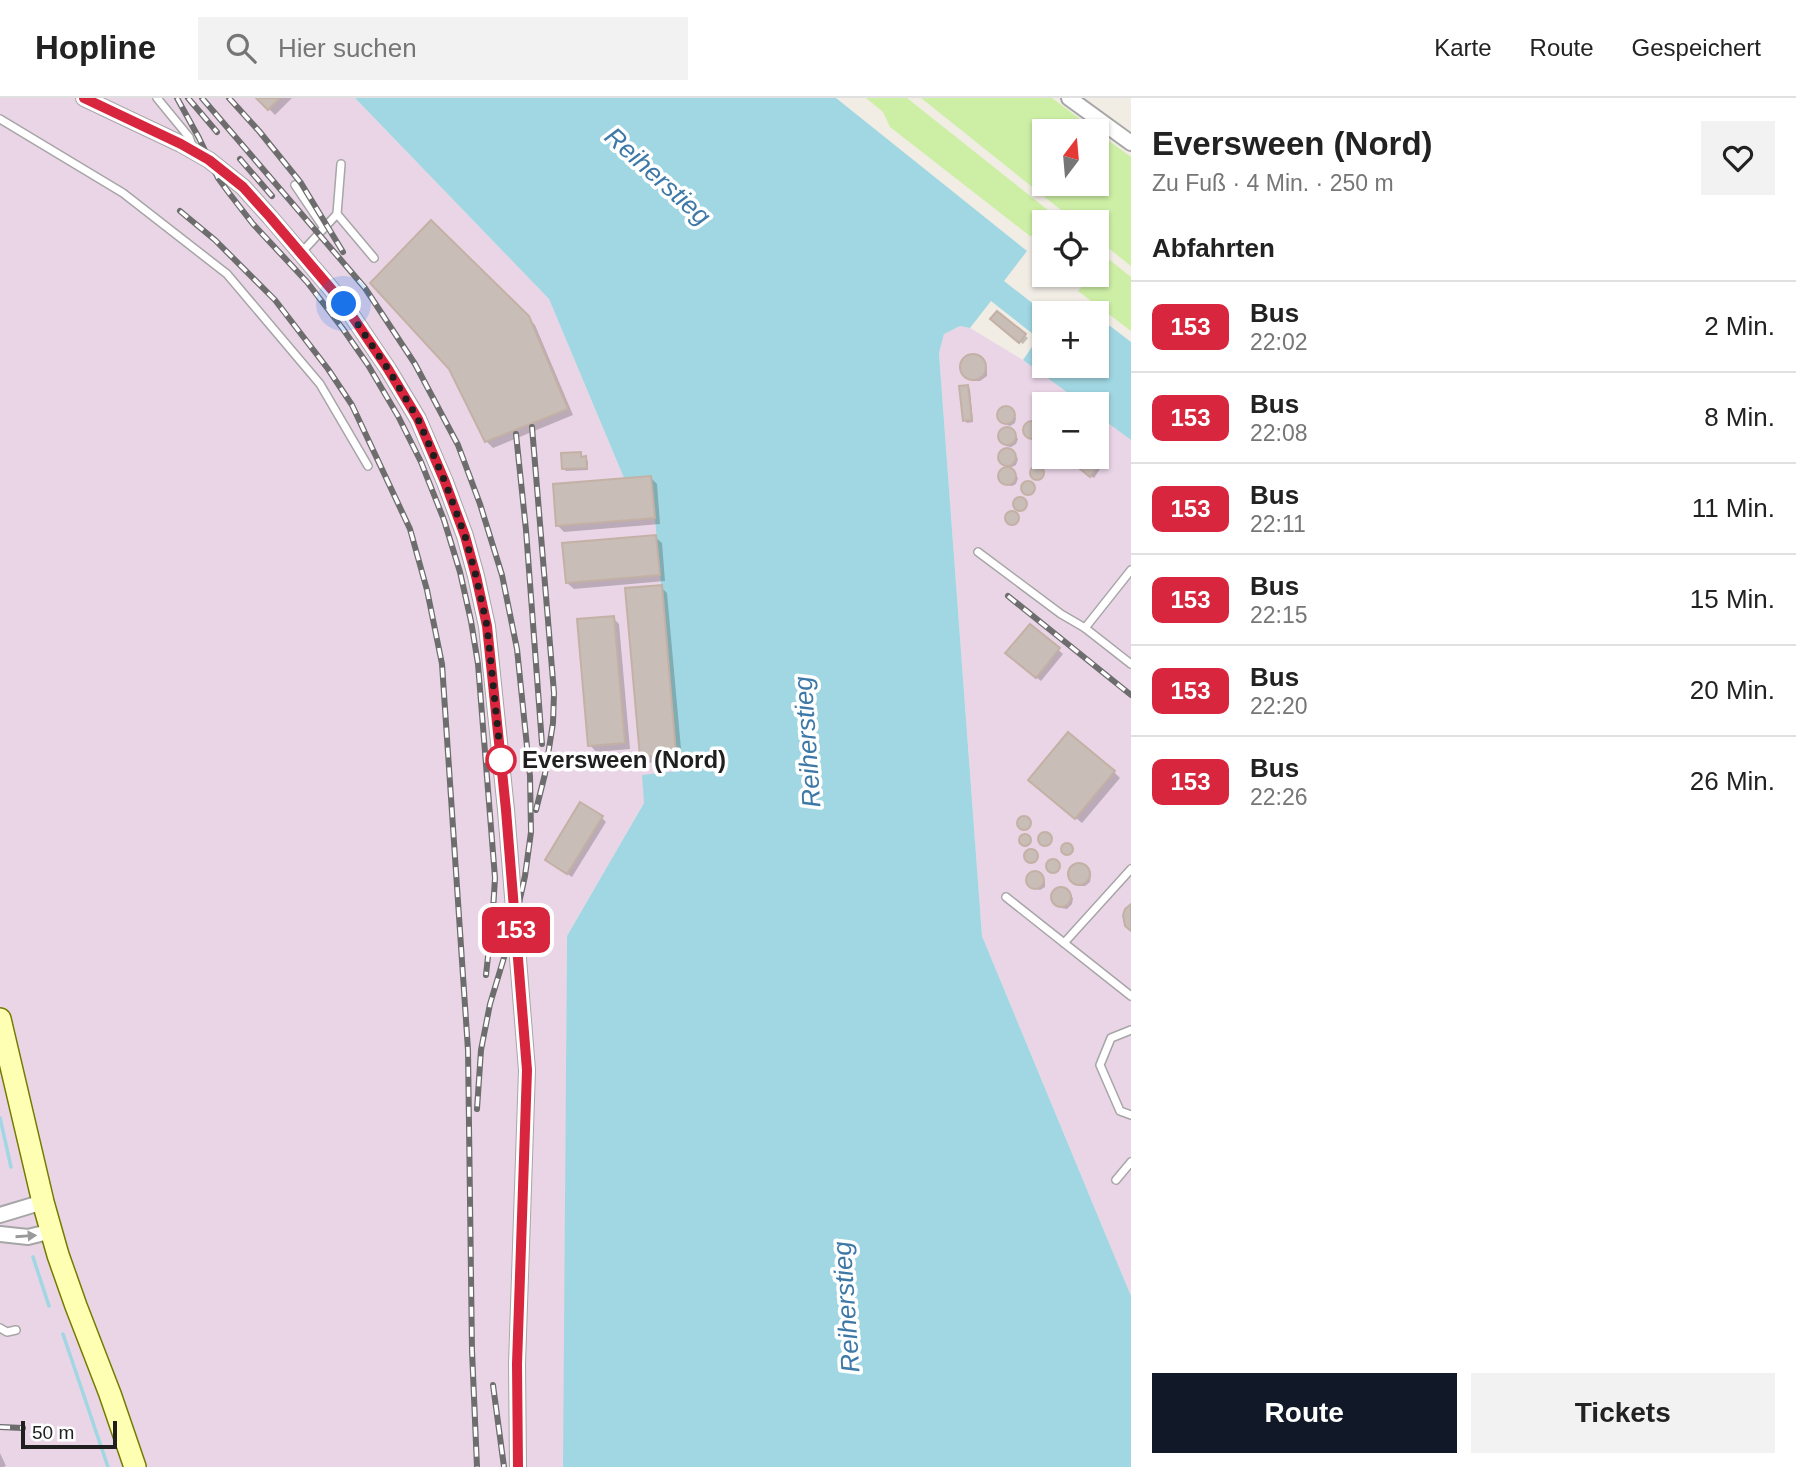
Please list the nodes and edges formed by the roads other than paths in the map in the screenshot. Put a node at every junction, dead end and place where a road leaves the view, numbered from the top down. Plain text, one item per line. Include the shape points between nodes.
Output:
1 (84, 98) edge
2 (157, 98) edge
3 (1069, 98) edge
4 (0, 118) edge
5 (1131, 143) edge
6 (195, 151) junction
7 (341, 164) dead end
8 (295, 185) dead end
9 (337, 214) junction
10 (324, 228) junction
11 (300, 254) junction
12 (374, 258) dead end
13 (368, 466) dead end
14 (978, 552) dead end
15 (1131, 570) edge
16 (1085, 628) junction
17 (1131, 663) edge
18 (1131, 869) edge
19 (1006, 897) dead end
20 (1064, 943) junction
21 (1131, 996) edge
22 (0, 1019) edge
23 (1131, 1030) edge
24 (1131, 1115) edge
25 (1131, 1162) edge
26 (1116, 1180) dead end
27 (43, 1202) junction
28 (0, 1215) edge
29 (51, 1231) junction
30 (0, 1234) edge
31 (0, 1328) edge
32 (16, 1330) dead end
33 (135, 1467) edge
34 (518, 1467) edge

1 - 6 street
2 - 6 lane
3 - 5 street
4 - 13 lane via 123,193 227,274 320,384
6 - 11 street via 243,187
7 - 9 lane
8 - 10 lane
9 - 10 lane
9 - 12 lane
10 - 11 lane
11 - 34 street via 351,315 418,419 465,536 487,626 527,1070
14 - 16 lane
15 - 16 lane
16 - 17 lane
18 - 20 lane
19 - 20 lane
20 - 21 lane
22 - 27 main road
23 - 24 lane via 1111,1038 1100,1065 1120,1111
25 - 26 lane
27 - 28 street
27 - 29 main road
30 -> 29 street via 28,1237
29 - 33 main road
31 - 32 lane

